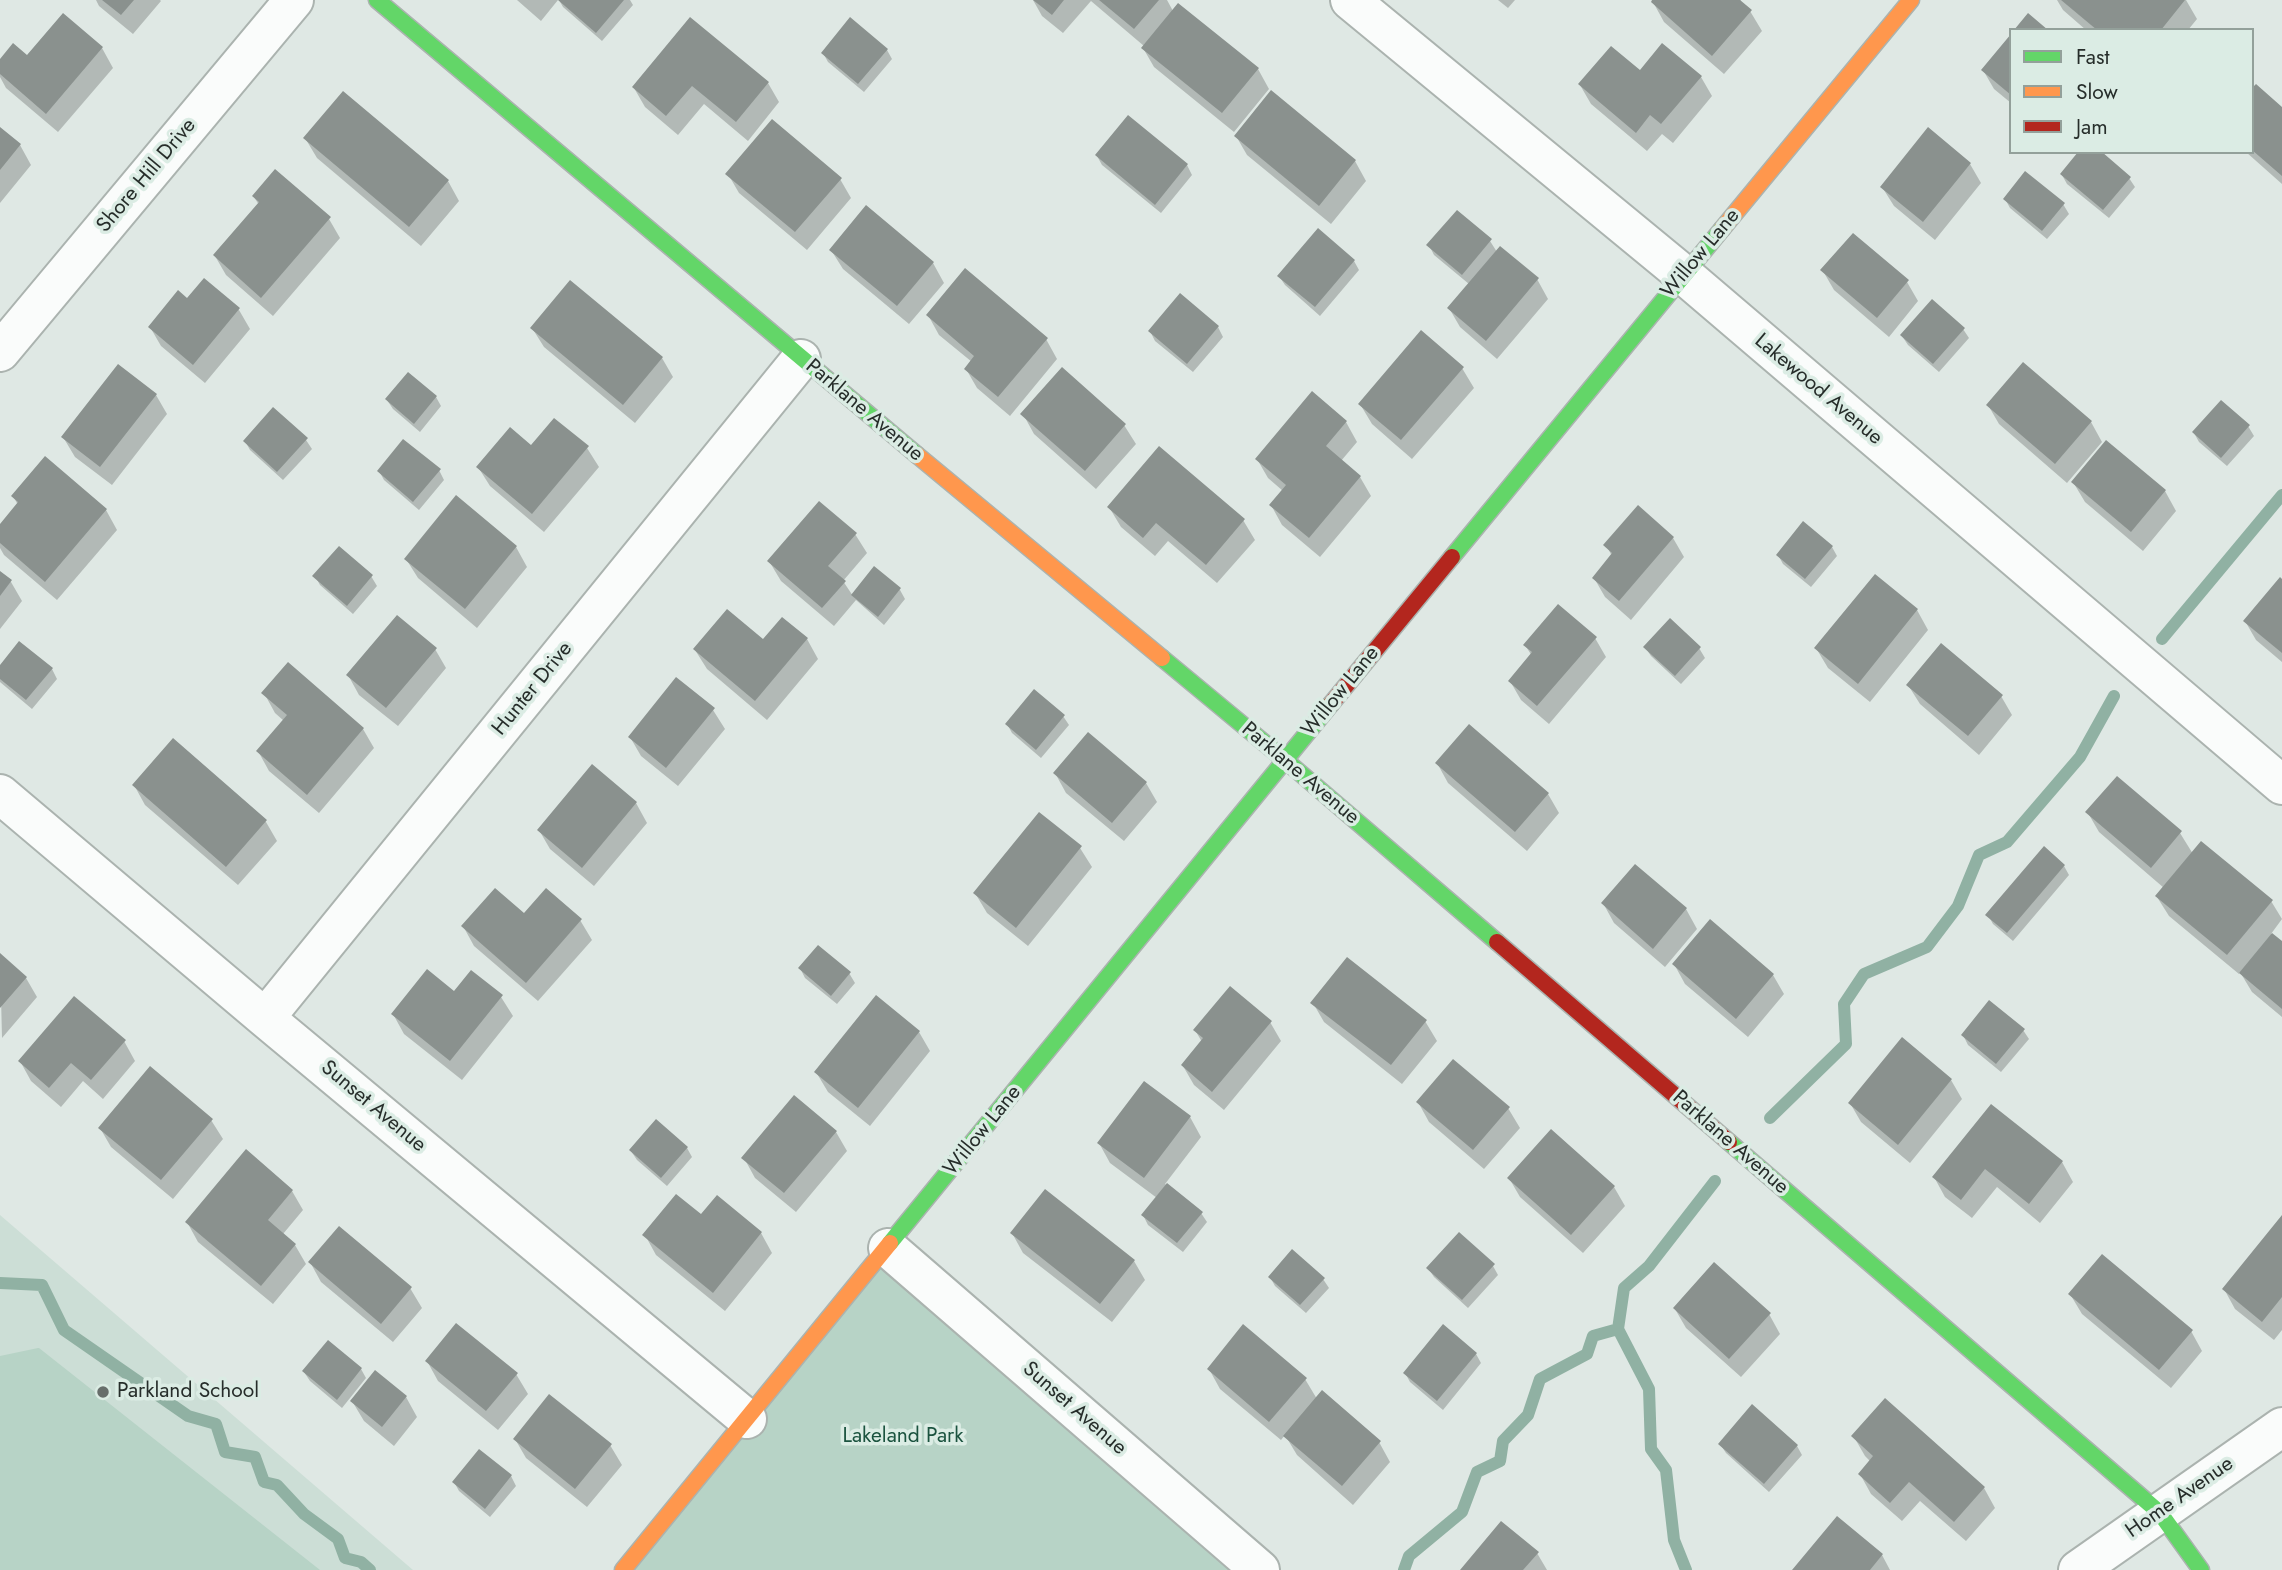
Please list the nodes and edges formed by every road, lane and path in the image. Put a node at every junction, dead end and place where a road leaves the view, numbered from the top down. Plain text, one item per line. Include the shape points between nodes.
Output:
1 (294, 0) edge
2 (377, 0) edge
3 (1350, 0) edge
4 (1911, 0) edge
5 (1684, 275) junction
6 (0, 352) edge
7 (801, 359) junction
8 (1285, 760) junction
9 (2282, 785) edge
10 (0, 794) edge
11 (265, 1018) junction
12 (888, 1248) junction
13 (747, 1419) junction
14 (2282, 1427) edge
15 (2160, 1513) junction
16 (623, 1570) edge
17 (1260, 1570) edge
18 (2078, 1570) edge
19 (2201, 1570) edge

1 - 6 street, Shore Hill Drive
2 - 7 street, Parklane Avenue
3 - 5 street, Lakewood Avenue
4 - 5 street, Willow Lane
5 - 8 street, Willow Lane
5 - 9 street, Lakewood Avenue
7 - 8 street, Parklane Avenue
7 - 11 street, Hunter Drive
8 - 12 street, Willow Lane
8 - 15 street, Parklane Avenue
10 - 11 street, Sunset Avenue
11 - 13 street, Sunset Avenue
12 - 13 street, Willow Lane
12 - 17 street, Sunset Avenue
13 - 16 street, Willow Lane
14 - 15 street, Home Avenue
15 - 18 street, Home Avenue
15 - 19 street, Parklane Avenue

